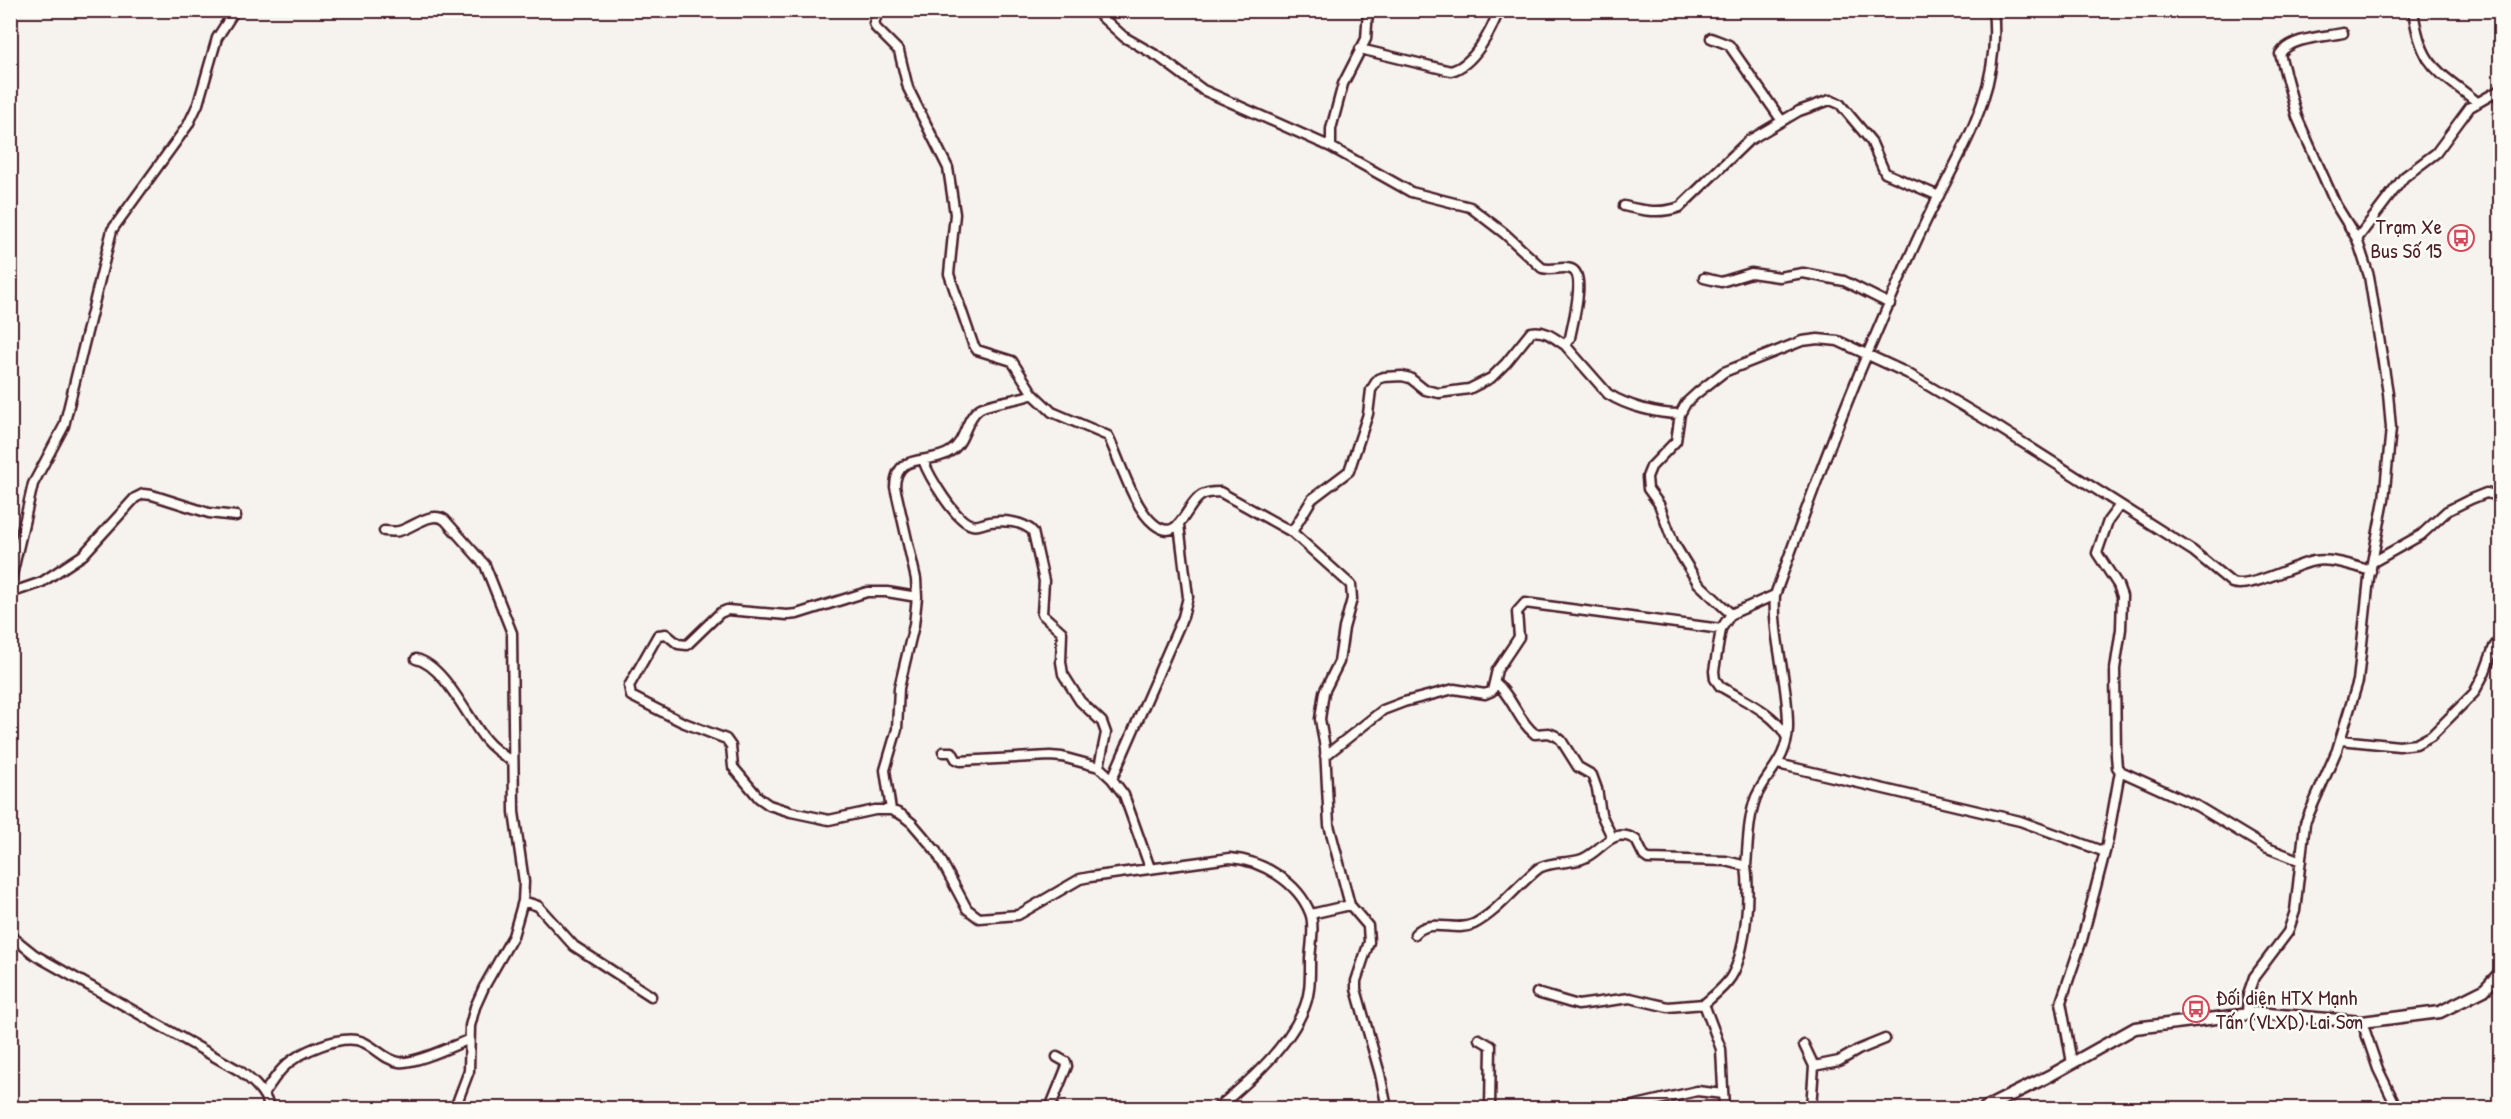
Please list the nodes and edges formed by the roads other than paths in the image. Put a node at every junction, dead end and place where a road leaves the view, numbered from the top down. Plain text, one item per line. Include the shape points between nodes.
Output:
1 (235, 10) edge
2 (879, 10) edge
3 (1094, 10) edge
4 (1368, 10) edge
5 (1499, 10) edge
6 (1993, 10) edge
7 (2413, 10) edge
8 (2343, 33) dead end
9 (1711, 38) dead end
10 (1360, 49) junction
11 (2500, 90) edge
12 (2477, 102) junction
13 (1782, 121) junction
14 (1331, 147) junction
15 (1939, 196) junction
16 (1624, 206) dead end
17 (2357, 239) junction
18 (1704, 278) dead end
19 (1890, 304) junction
20 (1565, 345) junction
21 (1868, 354) junction
22 (1033, 394) junction
23 (1680, 414) junction
24 (923, 460) junction
25 (2500, 496) edge
26 (2120, 505) junction
27 (236, 516) dead end
28 (1179, 525) junction
29 (384, 531) dead end
30 (1292, 532) junction
31 (2372, 566) junction
32 (10, 584) edge
33 (10, 593) edge
34 (1775, 595) junction
35 (917, 597) junction
36 (1731, 614) junction
37 (1721, 629) junction
38 (2500, 639) edge
39 (416, 659) dead end
40 (1495, 682) junction
41 (1786, 737) junction
42 (2341, 740) junction
43 (943, 752) dead end
44 (1325, 756) junction
45 (513, 762) junction
46 (1778, 764) junction
47 (1099, 767) junction
48 (2120, 771) junction
49 (1112, 779) junction
50 (891, 810) junction
51 (1612, 837) junction
52 (2104, 852) junction
53 (2301, 861) junction
54 (1746, 866) junction
55 (1150, 868) junction
56 (523, 901) junction
57 (1350, 905) junction
58 (1311, 914) junction
59 (1416, 934) dead end
60 (10, 935) edge
61 (2500, 973) edge
62 (1537, 993) dead end
63 (651, 996) dead end
64 (1704, 1004) junction
65 (2247, 1014) junction
66 (2362, 1022) junction
67 (1479, 1039) dead end
68 (1885, 1039) dead end
69 (468, 1040) junction
70 (1804, 1045) dead end
71 (1057, 1057) dead end
72 (2072, 1063) junction
73 (1814, 1066) junction
74 (264, 1093) junction
75 (1723, 1094) junction
76 (270, 1108) edge
77 (455, 1108) edge
78 (1050, 1108) edge
79 (1217, 1108) edge
80 (1387, 1108) edge
81 (1490, 1108) edge
82 (1624, 1108) edge
83 (1724, 1108) edge
84 (1811, 1108) edge
85 (1984, 1108) edge
86 (2397, 1108) edge

1 - 32 street via 217,38 188,125 112,230 64,426 33,484
2 - 22 street via 876,28 898,51 908,88 948,168 955,214 949,274 973,344 977,350 1011,361
3 - 14 street via 1124,37 1159,57 1196,86
4 - 10 street via 1368,32
5 - 10 street via 1481,44 1458,69 1451,71
6 - 15 street via 1995,50 1988,89
7 - 12 street via 2425,58
8 - 17 street via 2297,43 2280,54 2296,117 2336,205
9 - 13 street via 1729,45
10 - 14 street via 1343,84 1331,129
11 - 12 street
12 - 17 street via 2436,153 2403,177
13 - 15 street via 1830,100 1836,102 1871,141 1885,172
13 - 16 street via 1748,141 1680,207 1650,212
14 - 20 street via 1411,192 1470,207 1542,268 1570,268 1575,272 1580,284
15 - 19 street
17 - 31 street via 2369,276 2391,428
18 - 19 street via 1721,282 1751,273 1779,277 1803,273 1844,281
19 - 21 street
20 - 23 street via 1616,399
20 - 30 street via 1539,330 1531,332 1491,378 1469,389 1438,393 1425,390 1410,378 1383,376 1371,390 1368,414 1349,471 1312,499
21 - 23 street via 1838,340 1802,341 1724,372 1686,403
21 - 26 street via 1998,427
21 - 34 street
22 - 24 street via 979,409 957,447 943,456
22 - 28 street via 1052,412 1108,436 1147,518 1159,528 1173,529
23 - 36 street via 1676,441 1652,467 1646,483 1659,504 1673,542 1698,583
24 - 35 street via 902,466 895,480
24 - 47 street via 932,480 963,522 975,526 1017,523 1033,532 1044,581 1042,614 1062,632 1063,674 1106,733
25 - 31 street via 2486,493 2447,511 2421,535
26 - 31 street via 2239,585 2317,561
26 - 48 street via 2108,521 2097,553 2121,596 2115,669 2116,755
27 - 33 street via 209,513 143,494 84,555 42,582
28 - 30 street via 1195,500 1210,492 1220,492
28 - 49 street via 1188,597 1183,617
29 - 45 street via 399,531 441,517 485,565 512,633
30 - 44 street via 1347,580 1353,591 1339,662 1324,692 1320,719
31 - 42 street via 2358,681
34 - 36 street
34 - 41 street via 1786,698
35 - 50 street via 900,681 897,729 885,770
35 - 50 street via 867,592 787,615 727,610 687,645 678,644 666,634 658,635 629,686 631,696 729,742 733,767 769,805 830,820
36 - 37 street
37 - 40 street via 1525,603 1516,612 1519,637 1497,670
37 - 41 street via 1714,679 1770,717
38 - 42 street via 2474,693 2431,736 2416,744 2399,746
39 - 45 street via 436,670 483,737 495,751
40 - 44 street via 1492,691 1485,694 1454,688 1383,710
40 - 51 street via 1511,698 1527,727 1535,734 1550,732 1557,736 1578,767 1592,775 1601,814
41 - 46 street
42 - 53 street via 2305,823
43 - 47 street via 952,752 960,761 1050,756
44 - 57 street via 1329,825
45 - 56 street
46 - 52 street via 2020,821
46 - 54 street via 1756,799
47 - 49 street
48 - 52 street
48 - 53 street via 2197,806 2265,847
49 - 55 street via 1127,802
50 - 55 street via 912,823 931,846 967,909 979,918 1018,915 1080,879
51 - 54 street via 1621,835 1636,840 1648,859 1726,861
51 - 59 street via 1583,859 1539,868 1472,925 1427,926
52 - 72 street via 2082,940 2061,1002
53 - 65 street via 2295,911 2288,932 2254,978
54 - 64 street via 1747,909 1738,958 1731,978
55 - 58 street via 1242,859 1272,871 1301,898
56 - 63 street via 538,906 574,946
56 - 69 street via 509,944 479,997
57 - 58 street
57 - 80 street via 1368,926 1369,942 1356,989
58 - 79 street via 1310,986 1302,1012 1288,1035 1244,1086
60 - 74 street via 35,955 240,1071
61 - 66 street via 2484,990 2440,1012
62 - 64 street via 1578,1005 1630,998 1668,1007
64 - 75 street via 1721,1049
65 - 66 street
65 - 72 street via 2134,1028
66 - 86 street
67 - 81 street via 1491,1046
68 - 73 street via 1839,1061
69 - 74 street via 399,1062 362,1042 342,1039 292,1060
69 - 77 street via 469,1071
70 - 73 street
71 - 78 street via 1067,1066
72 - 85 street
73 - 84 street
74 - 76 street
75 - 82 street via 1697,1091
75 - 83 street

